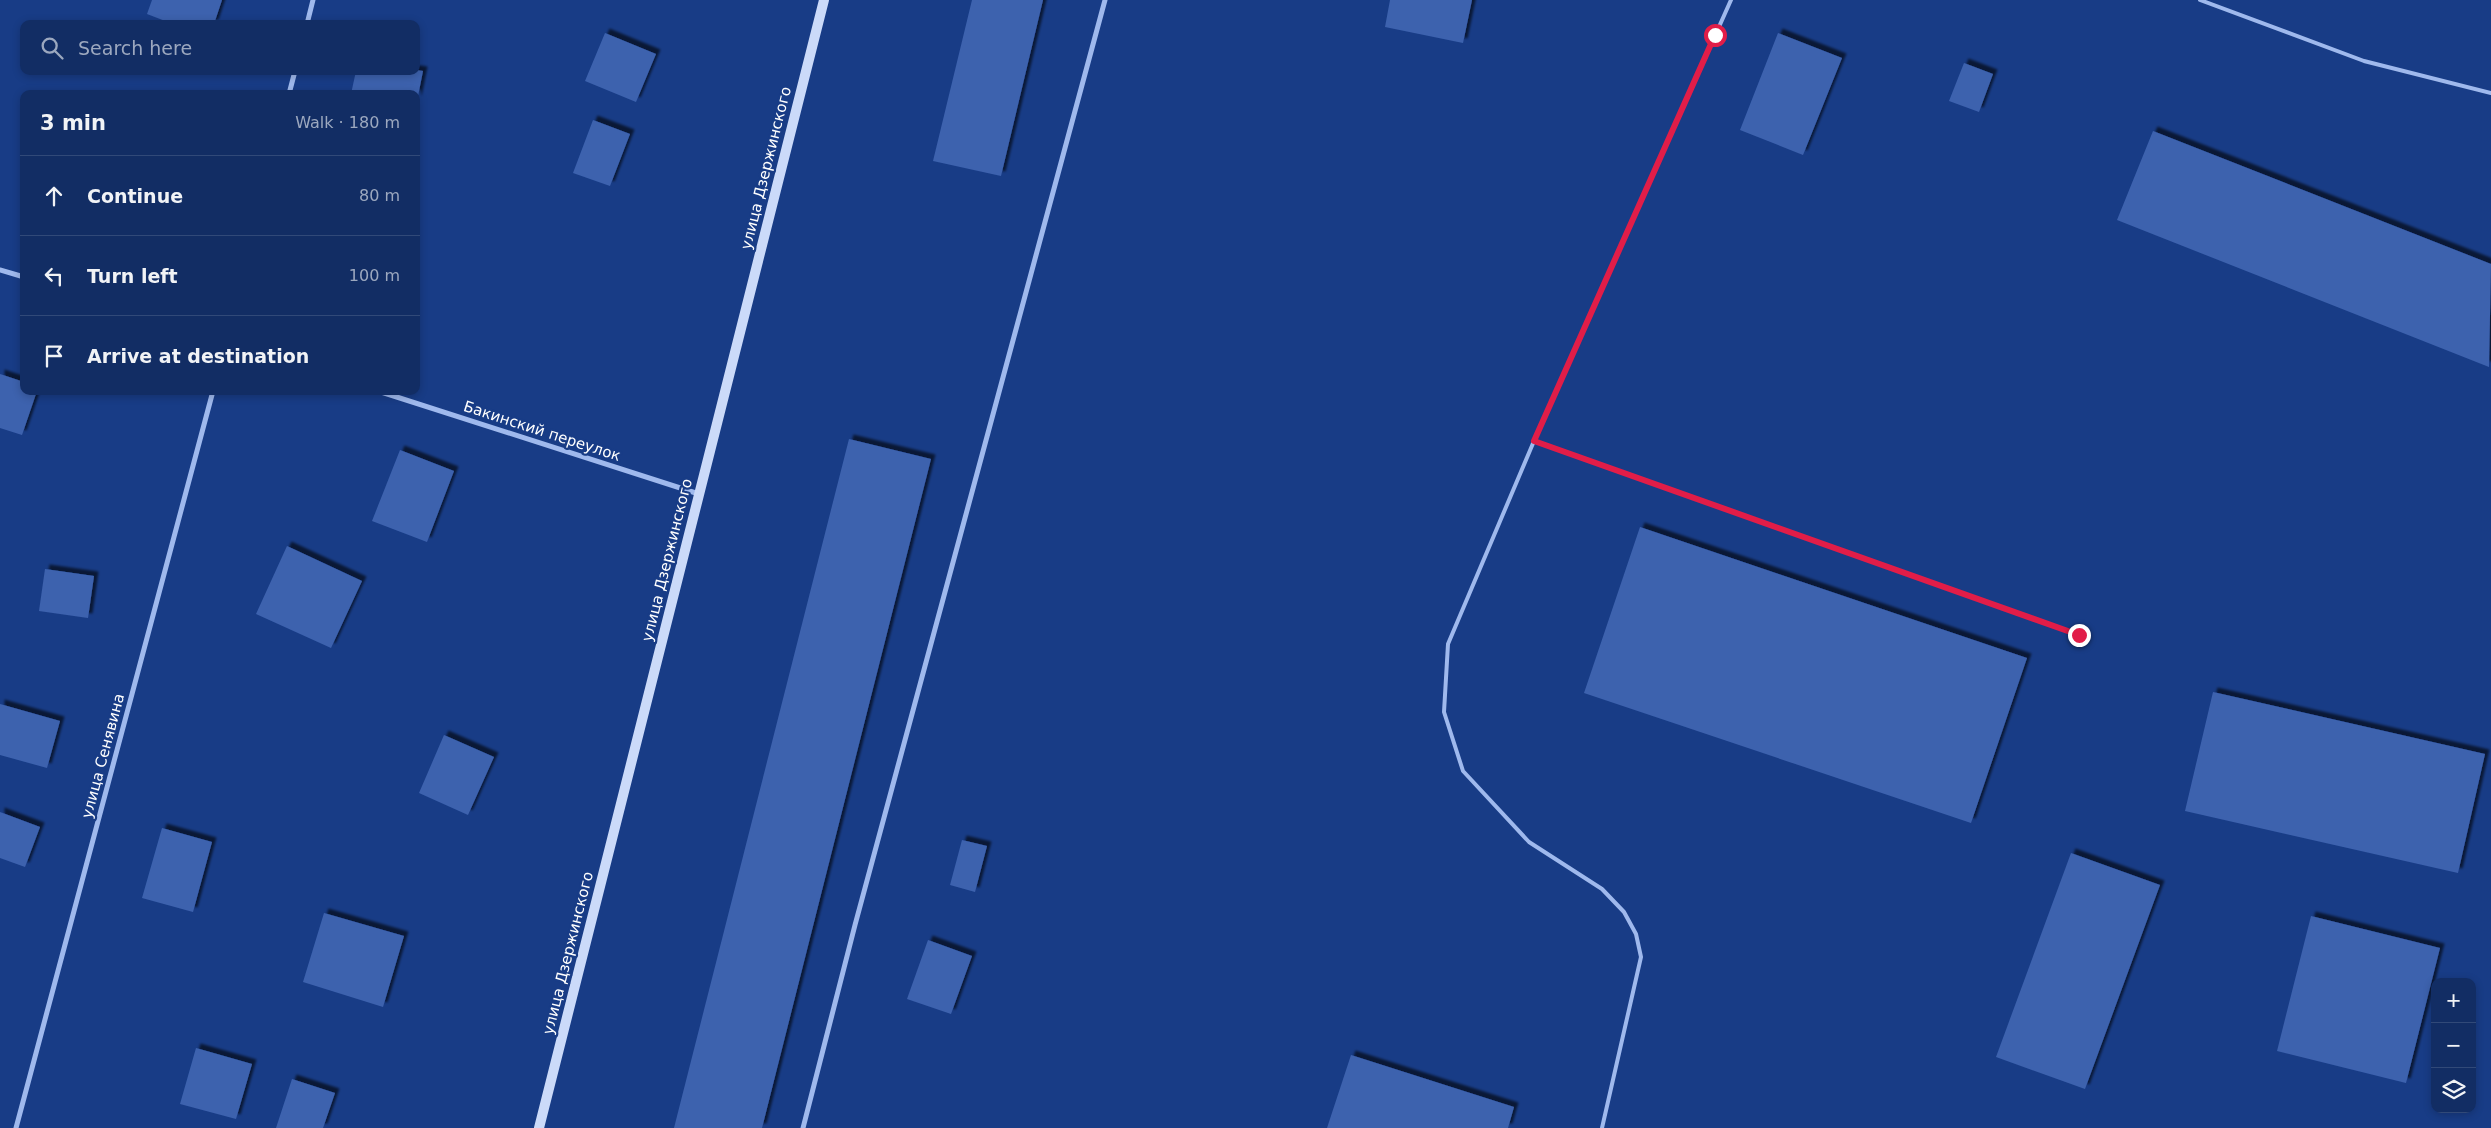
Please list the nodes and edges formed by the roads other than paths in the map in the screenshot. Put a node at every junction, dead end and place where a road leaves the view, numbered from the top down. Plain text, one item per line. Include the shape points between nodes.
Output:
1 (313, 0) edge
2 (824, 0) edge
3 (1105, 0) edge
4 (1731, 0) edge
5 (2200, 0) edge
6 (308, 20) edge
7 (294, 75) edge
8 (290, 90) edge
9 (2491, 93) edge
10 (0, 270) edge
11 (20, 276) edge
12 (212, 395) edge
13 (390, 395) edge
14 (1534, 441) junction
15 (699, 494) junction
16 (2079, 635) dead end
17 (16, 1128) edge
18 (539, 1128) edge
19 (803, 1128) edge
20 (1602, 1128) edge

1 - 6 street
2 - 15 main road, улица Дзержинского
3 - 19 street via 857,916
4 - 14 lane
5 - 9 lane via 2364,62
7 - 8 street
10 - 11 street
12 - 17 street, улица Сенявина
13 - 15 street, Бакинский переулок
14 - 16 lane
14 - 20 lane via 1448,644 1444,712 1463,772 1528,842 1602,889 1624,912 1636,934 1641,957
15 - 18 main road, улица Дзержинского

